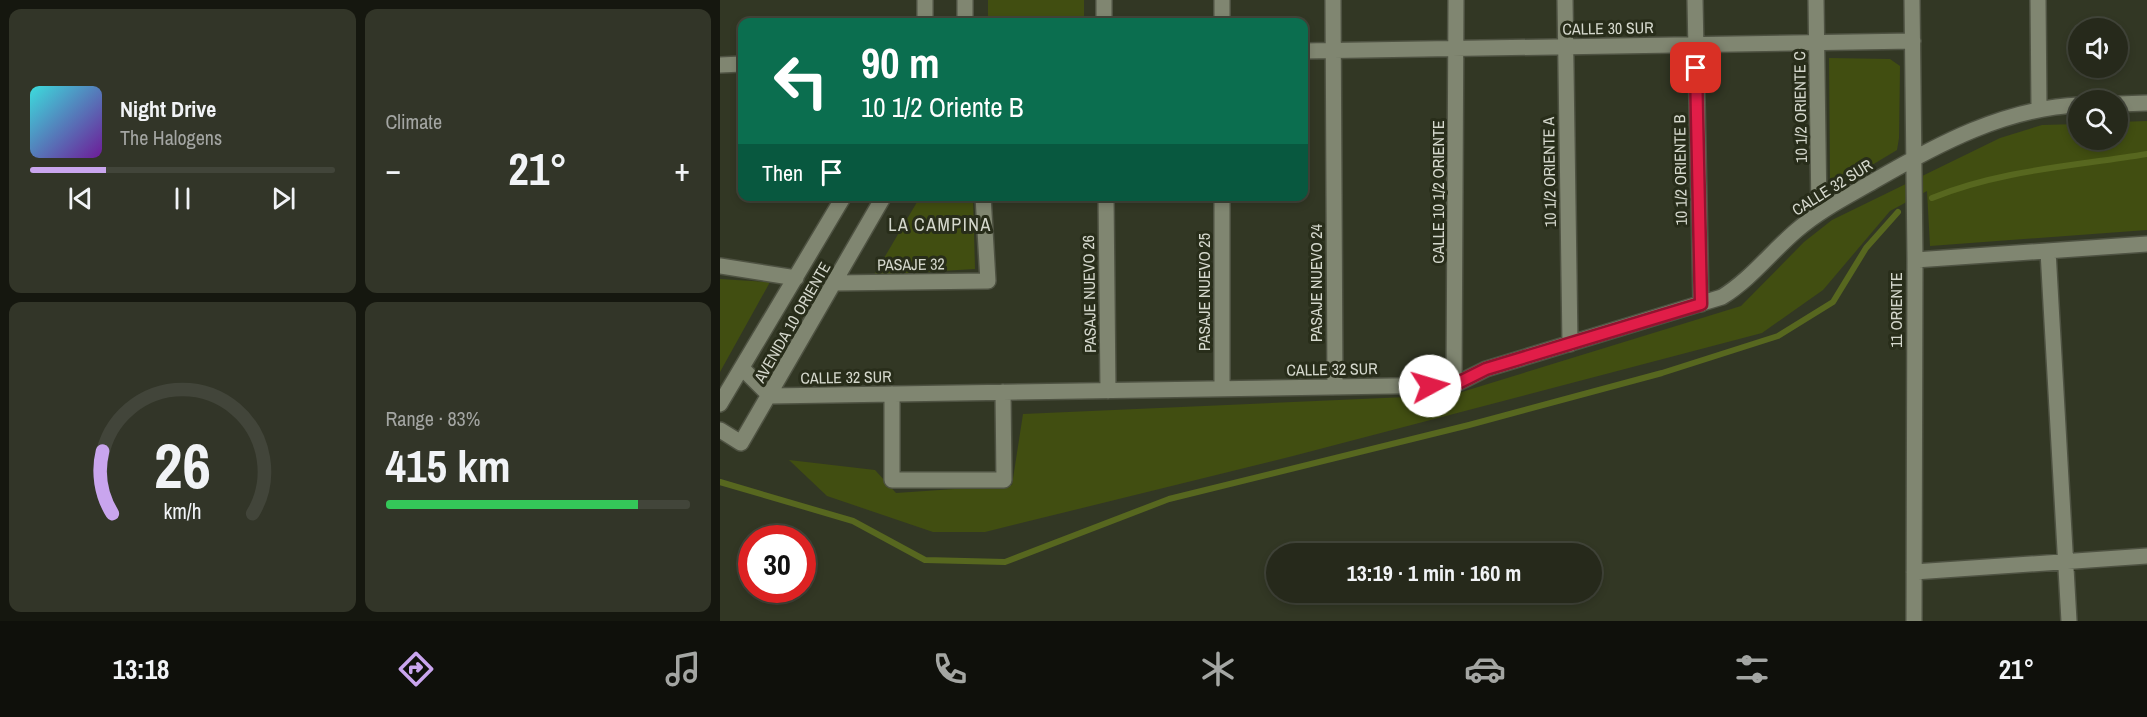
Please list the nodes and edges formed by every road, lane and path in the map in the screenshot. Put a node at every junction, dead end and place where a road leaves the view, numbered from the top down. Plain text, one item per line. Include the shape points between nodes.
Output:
1 (925, 0) edge
2 (965, 0) edge
3 (1104, 0) edge
4 (1222, 0) edge
5 (1333, 0) edge
6 (1456, 0) edge
7 (1564, 0) edge
8 (1695, 0) edge
9 (1816, 0) edge
10 (1912, 0) edge
11 (2038, 0) edge
12 (925, 18) edge
13 (965, 18) edge
14 (1104, 18) edge
15 (1222, 18) edge
16 (1913, 41) junction
17 (1817, 43) junction
18 (1696, 44) junction
19 (1565, 47) junction
20 (1457, 49) junction
21 (1308, 51) edge
22 (1333, 51) junction
23 (738, 64) edge
24 (720, 65) edge
25 (2147, 102) edge
26 (2128, 103) edge
27 (2068, 106) edge
28 (2038, 108) junction
29 (1914, 158) junction
30 (841, 201) edge
31 (881, 201) edge
32 (983, 201) edge
33 (1106, 201) edge
34 (1222, 201) edge
35 (1819, 213) junction
36 (2147, 244) edge
37 (2048, 251) junction
38 (1915, 260) junction
39 (720, 266) edge
40 (796, 278) junction
41 (834, 283) junction
42 (1701, 304) junction
43 (1570, 344) junction
44 (742, 368) junction
45 (1454, 385) junction
46 (1335, 387) junction
47 (1222, 388) junction
48 (1108, 391) junction
49 (1003, 392) junction
50 (892, 394) junction
51 (770, 396) junction
52 (720, 404) edge
53 (720, 430) edge
54 (2147, 556) edge
55 (2066, 561) junction
56 (1914, 572) junction
57 (1914, 621) edge
58 (2069, 621) edge

1 - 12 street
2 - 13 street
3 - 14 street
4 - 15 street
5 - 22 street, PASAJE NUEVO 24
6 - 20 street, CALLE 10 1/2 ORIENTE
7 - 19 street, 10 1/2 ORIENTE A
8 - 18 street, 10 1/2 ORIENTE B
9 - 17 street, 10 1/2 ORIENTE C
10 - 16 street, 11 ORIENTE
11 - 28 street
16 - 17 street, CALLE 30 SUR
16 - 29 street, 11 ORIENTE
17 - 18 street, CALLE 30 SUR
17 - 35 street, 10 1/2 ORIENTE C
18 - 19 street, CALLE 30 SUR
18 - 42 street, 10 1/2 ORIENTE B
19 - 20 street, CALLE 30 SUR
19 - 43 street, 10 1/2 ORIENTE A
20 - 22 street, CALLE 30 SUR
20 - 45 street, CALLE 10 1/2 ORIENTE
21 - 22 street, CALLE 30 SUR
22 - 46 street, PASAJE NUEVO 24
23 - 24 street
25 - 26 street
27 - 28 street, CALLE 32 SUR
28 - 29 street, CALLE 32 SUR via 1998,119
29 - 35 street, CALLE 32 SUR
29 - 38 street, 11 ORIENTE
30 - 40 street, AVENIDA 10 ORIENTE
31 - 41 street, AVENIDA 10 ORIENTE
32 - 41 street, PASAJE 32 via 988,281
33 - 48 street, PASAJE NUEVO 26
34 - 47 street, PASAJE NUEVO 25
35 - 42 street, CALLE 32 SUR via 1741,286
36 - 37 street
37 - 38 street
37 - 55 street
38 - 56 street, 11 ORIENTE
39 - 40 street
40 - 44 street, AVENIDA 10 ORIENTE
41 - 51 street, AVENIDA 10 ORIENTE
42 - 43 street, CALLE 32 SUR
43 - 45 street, CALLE 32 SUR via 1486,369
44 - 51 street
44 - 52 street, AVENIDA 10 ORIENTE
45 - 46 street, CALLE 32 SUR
46 - 47 street, CALLE 32 SUR
47 - 48 street, CALLE 32 SUR
48 - 49 street, CALLE 32 SUR
49 - 50 street, CALLE 32 SUR
49 - 50 street via 1004,480 892,480
50 - 51 street, CALLE 32 SUR
51 - 53 street, AVENIDA 10 ORIENTE via 741,443
54 - 55 street
55 - 56 street
55 - 58 street
56 - 57 street, 11 ORIENTE

